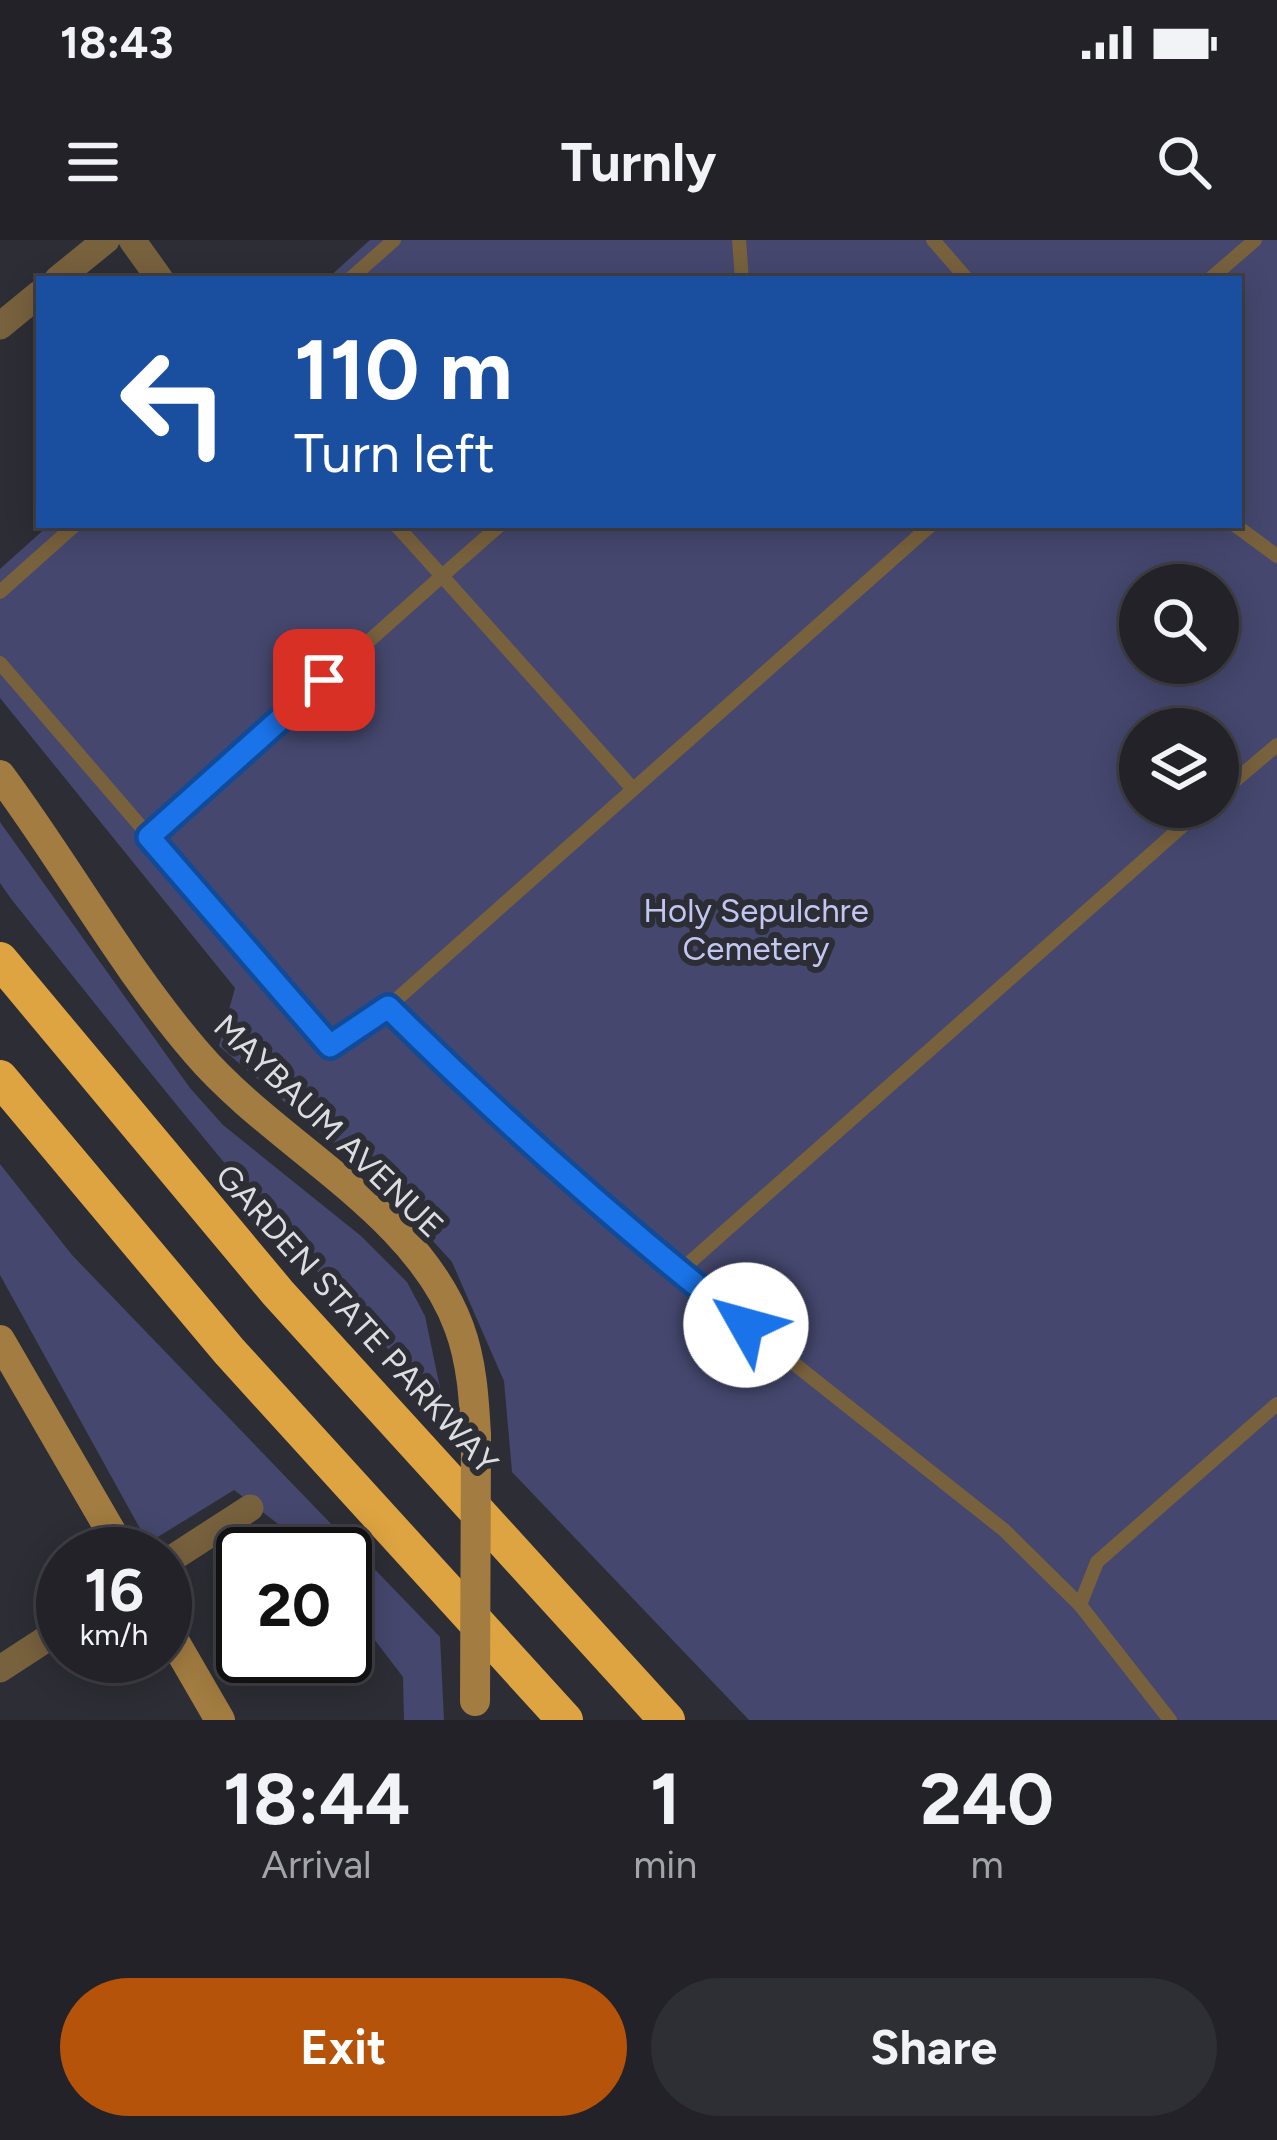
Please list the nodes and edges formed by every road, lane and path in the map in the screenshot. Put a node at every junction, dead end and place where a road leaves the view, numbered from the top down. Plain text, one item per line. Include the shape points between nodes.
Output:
1 (106, 240) edge
2 (132, 240) edge
3 (394, 240) edge
4 (739, 240) edge
5 (933, 240) edge
6 (1255, 240) edge
7 (62, 276) edge
8 (158, 276) edge
9 (353, 276) edge
10 (742, 276) edge
11 (957, 276) edge
12 (1213, 276) edge
13 (36, 296) edge
14 (0, 326) edge
15 (72, 528) edge
16 (400, 528) edge
17 (497, 528) edge
18 (928, 528) edge
19 (1239, 528) edge
20 (1277, 556) edge
21 (442, 577) junction
22 (0, 592) edge
23 (0, 664) edge
24 (1277, 745) edge
25 (0, 775) edge
26 (1239, 777) edge
27 (633, 790) junction
28 (1180, 828) edge
29 (149, 837) junction
30 (0, 960) edge
31 (388, 1007) junction
32 (0, 1078) edge
33 (679, 1272) junction
34 (0, 1340) edge
35 (1277, 1404) edge
36 (250, 1508) dead end
37 (108, 1527) edge
38 (192, 1546) edge
39 (1080, 1605) junction
40 (36, 1646) edge
41 (0, 1669) edge
42 (192, 1672) edge
43 (475, 1710) edge
44 (220, 1720) edge
45 (566, 1720) edge
46 (667, 1720) edge
47 (1169, 1720) edge

1 - 7 street
2 - 8 street
3 - 9 lane
4 - 10 lane
5 - 11 lane
6 - 12 lane
13 - 14 street
15 - 22 lane
16 - 21 lane
17 - 21 lane
18 - 27 lane
19 - 20 lane
21 - 27 lane
21 - 29 lane
23 - 29 lane
24 - 26 lane
25 - 43 main road, MAYBAUM AVENUE, bridge via 196,1053 371,1209 439,1286 466,1350 476,1436
27 - 31 lane
28 - 33 lane
29 - 31 lane via 330,1046
30 - 46 highway, GARDEN STATE PARKWAY via 241,1251
31 - 33 lane
32 - 45 highway via 229,1351
33 - 39 lane via 1004,1530
34 - 37 main road
35 - 39 lane via 1097,1562
36 - 38 street
39 - 47 lane
40 - 41 street
42 - 44 main road

